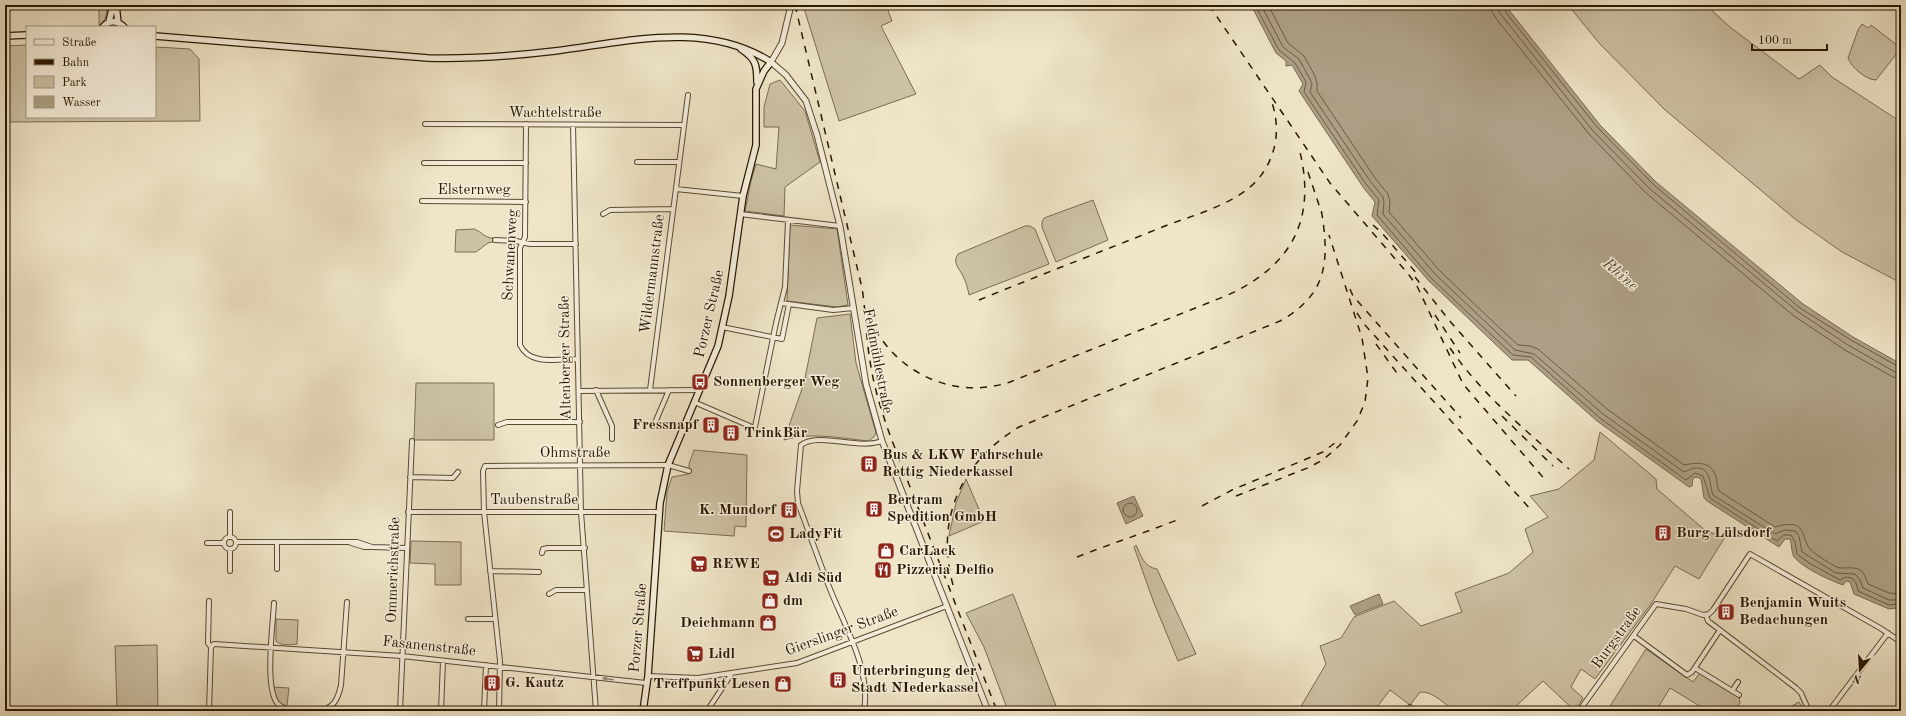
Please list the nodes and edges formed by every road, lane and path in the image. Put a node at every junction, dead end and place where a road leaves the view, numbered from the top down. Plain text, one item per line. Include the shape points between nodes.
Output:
1 (113, 5) edge
2 (116, 5) edge
3 (791, 5) edge
4 (109, 22) junction
5 (118, 22) junction
6 (104, 26) edge
7 (123, 26) edge
8 (26, 35) edge
9 (5, 36) edge
10 (156, 36) edge
11 (734, 45) junction
12 (771, 62) junction
13 (757, 84) junction
14 (688, 95) dead end
15 (425, 124) dead end
16 (526, 124) junction
17 (573, 125) junction
18 (684, 125) junction
19 (637, 162) dead end
20 (679, 162) junction
21 (424, 163) dead end
22 (526, 163) junction
23 (676, 189) junction
24 (743, 196) junction
25 (422, 201) dead end
26 (526, 202) junction
27 (673, 209) junction
28 (603, 214) dead end
29 (740, 214) junction
30 (788, 221) junction
31 (840, 226) junction
32 (495, 240) dead end
33 (523, 242) junction
34 (576, 244) junction
35 (780, 303) junction
36 (789, 304) junction
37 (854, 308) junction
38 (722, 327) junction
39 (773, 337) junction
40 (578, 359) junction
41 (596, 390) junction
42 (650, 390) junction
43 (669, 390) junction
44 (700, 390) junction
45 (579, 391) junction
46 (694, 402) junction
47 (580, 422) junction
48 (498, 425) dead end
49 (654, 425) dead end
50 (612, 439) dead end
51 (412, 441) dead end
52 (882, 441) junction
53 (580, 464) junction
54 (668, 465) junction
55 (689, 471) dead end
56 (458, 472) dead end
57 (410, 477) junction
58 (230, 512) dead end
59 (408, 512) junction
60 (484, 512) junction
61 (581, 512) junction
62 (659, 512) junction
63 (230, 536) junction
64 (236, 542) junction
65 (277, 542) junction
66 (207, 543) dead end
67 (224, 543) junction
68 (406, 548) junction
69 (585, 548) junction
70 (230, 549) junction
71 (542, 553) dead end
72 (277, 568) dead end
73 (230, 571) dead end
74 (490, 571) junction
75 (540, 572) dead end
76 (587, 590) junction
77 (549, 594) dead end
78 (209, 601) dead end
79 (347, 602) dead end
80 (274, 603) dead end
81 (947, 606) junction
82 (1706, 615) junction
83 (468, 619) dead end
84 (495, 619) junction
85 (1720, 630) junction
86 (1888, 633) junction
87 (1634, 636) junction
88 (852, 641) junction
89 (1901, 642) edge
90 (211, 647) junction
91 (271, 647) junction
92 (342, 651) junction
93 (402, 656) junction
94 (443, 661) junction
95 (486, 665) junction
96 (500, 667) junction
97 (1695, 668) junction
98 (732, 673) junction
99 (648, 676) junction
100 (593, 677) junction
101 (1738, 682) dead end
102 (646, 683) junction
103 (1732, 691) junction
104 (1739, 695) dead end
105 (1410, 707) dead end
106 (330, 709) edge
107 (209, 711) edge
108 (296, 711) edge
109 (319, 711) edge
110 (400, 711) edge
111 (441, 711) edge
112 (484, 711) edge
113 (499, 711) edge
114 (596, 711) edge
115 (643, 711) edge
116 (707, 711) edge
117 (864, 711) edge
118 (988, 711) edge
119 (1407, 711) edge
120 (1579, 711) edge
121 (1809, 711) edge
122 (1829, 711) edge

1 - 4 main road
2 - 5 main road
3 - 12 street via 782,43
4 - 5 main road
4 - 6 main road
5 - 7 main road
8 - 9 main road
10 - 11 main road via 428,58 502,56 650,38 701,37
11 - 12 main road via 752,51
11 - 13 main road via 754,59
12 - 13 main road, Porzer Straße
12 - 31 street, Feldmühlestraße via 786,75 808,106
13 - 24 main road, Porzer Straße via 756,145
14 - 18 street, Wildermannstraße
15 - 16 street, Wachtelstraße
16 - 17 street, Wachtelstraße
16 - 22 street, Schwanenweg
17 - 18 street, Wachtelstraße
17 - 34 street, Altenberger Straße
18 - 20 street, Wildermannstraße
19 - 20 street
20 - 23 street, Wildermannstraße
21 - 22 street
22 - 26 street, Schwanenweg
23 - 24 street
23 - 27 street, Wildermannstraße
24 - 29 main road, Porzer Straße
25 - 26 street, Elsternweg
26 - 33 street, Schwanenweg
27 - 28 street via 610,210
27 - 42 street, Wildermannstraße
29 - 30 street
29 - 38 main road, Porzer Straße via 734,268
30 - 31 street
30 - 35 street via 786,276
31 - 37 street, Feldmühlestraße
32 - 33 street
33 - 34 street
33 - 40 street, Schwanenweg via 520,248 521,348 533,359
34 - 40 street, Altenberger Straße
35 - 36 street
35 - 39 street
36 - 37 street via 833,310
36 - 39 street via 782,339
37 - 52 street, Feldmühlestraße via 866,384
38 - 39 street
38 - 44 main road, Porzer Straße via 712,364
39 - 46 street via 755,428
40 - 45 street, Altenberger Straße
41 - 42 street
41 - 45 street
41 - 50 street via 612,426
42 - 43 street
43 - 44 street
43 - 49 street
44 - 46 main road, Porzer Straße
45 - 47 street, Altenberger Straße
46 - 54 main road, Porzer Straße
47 - 48 street via 507,422
47 - 53 street, Altenberger Straße
51 - 57 street, Ommerichstraße
52 - 81 street, Feldmühlestraße
52 - 88 street via 872,445 811,440 801,444 798,503
53 - 54 street, Ohmstraße
53 - 60 street, Ohmstraße via 487,465 484,467
53 - 61 street, Altenberger Straße
54 - 55 street, Ohmstraße
54 - 62 main road, Porzer Straße
56 - 57 street via 453,478
57 - 59 street, Ommerichstraße
58 - 63 street
59 - 60 street, Taubenstraße
59 - 68 street, Ommerichstraße
60 - 61 street, Taubenstraße
60 - 74 street
61 - 62 street, Taubenstraße
61 - 69 street, Altenberger Straße
62 - 99 main road, Porzer Straße
63 - 64 street
63 - 67 street
64 - 65 street
64 - 70 street
65 - 68 street via 361,542 372,547
65 - 72 street
66 - 67 street
67 - 70 street
68 - 93 street, Ommerichstraße
69 - 71 street via 548,548 543,549
69 - 76 street, Altenberger Straße
70 - 73 street
74 - 75 street
74 - 84 street
76 - 77 street via 556,590
76 - 100 street, Altenberger Straße
78 - 90 street via 208,643
79 - 92 street
80 - 91 street
81 - 88 street, Gierslinger Straße
81 - 118 street, Feldmühlestraße
82 - 85 street via 1708,621
82 - 86 street via 1713,610 1750,554
82 - 87 street, Burgstraße via 1656,604
83 - 84 street
84 - 96 street
85 - 97 street
85 - 121 street via 1796,688
86 - 89 street
86 - 122 street
87 - 97 street via 1684,674 1690,675
87 - 120 street, Burgstraße
88 - 98 street, Gierslinger Straße via 797,663
88 - 117 street via 866,685
90 - 91 street, Fasanenstraße via 214,644
90 - 107 street
91 - 92 street, Fasanenstraße
91 - 108 street via 270,687 278,704
92 - 93 street, Fasanenstraße
92 - 106 street via 339,697
93 - 94 street, Fasanenstraße
93 - 110 street, Ommerichstraße
94 - 95 street, Fasanenstraße
94 - 111 street
95 - 96 street, Fasanenstraße
95 - 112 street
96 - 100 street, Fasanenstraße
96 - 113 street
97 - 103 street
98 - 99 street, Gierslinger Straße via 698,678
98 - 116 street
99 - 102 main road, Porzer Straße
102 -> 100 street, Fasanenstraße
100 - 114 street, Altenberger Straße
101 - 103 street
102 - 115 main road, Porzer Straße
103 - 104 street
105 - 119 street
106 - 109 street

